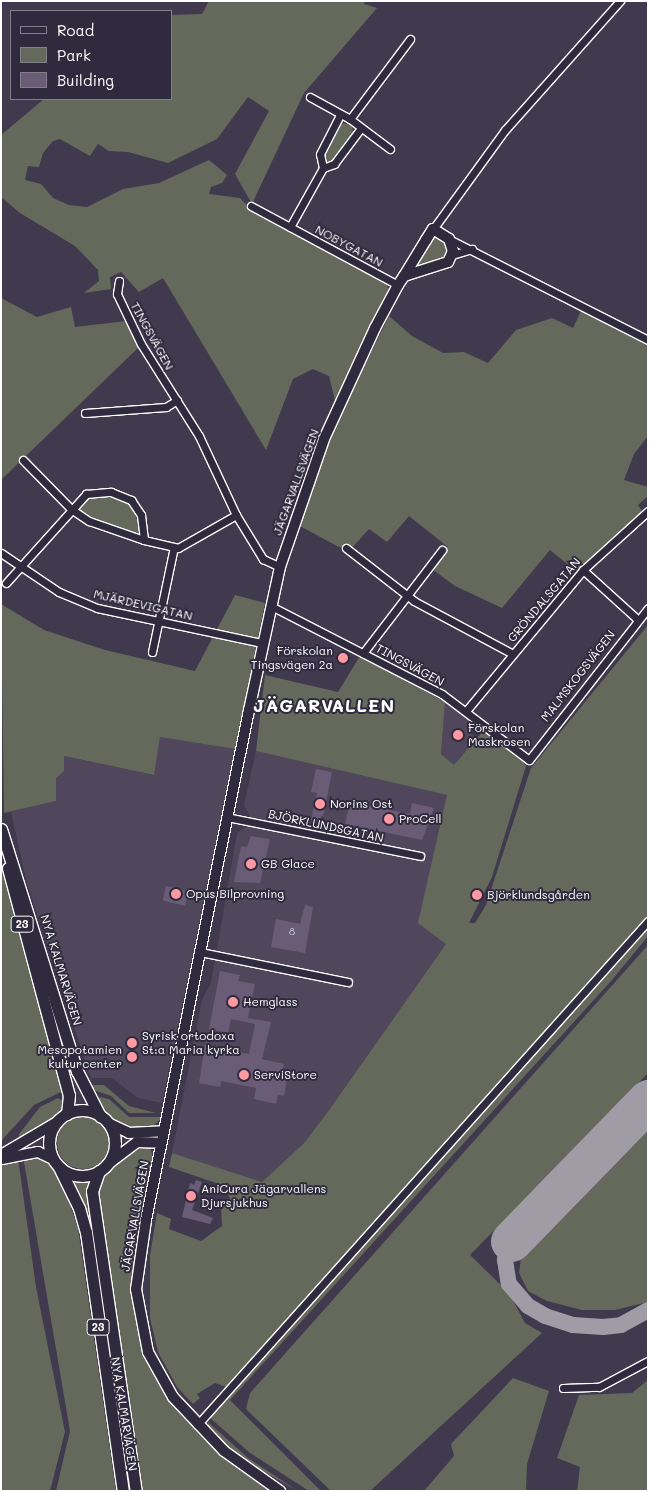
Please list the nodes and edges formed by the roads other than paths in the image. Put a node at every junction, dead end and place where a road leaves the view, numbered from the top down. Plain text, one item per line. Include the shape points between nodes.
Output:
1 (620, 1) edge
2 (410, 39) dead end
3 (310, 97) dead end
4 (340, 115) junction
5 (350, 119) junction
6 (361, 128) junction
7 (390, 149) dead end
8 (323, 168) junction
9 (251, 206) dead end
10 (290, 227) junction
11 (433, 229) junction
12 (449, 239) junction
13 (472, 249) junction
14 (452, 255) junction
15 (119, 281) dead end
16 (401, 281) junction
17 (648, 340) edge
18 (177, 400) junction
19 (85, 413) dead end
20 (23, 460) dead end
21 (71, 509) junction
22 (648, 511) edge
23 (236, 515) junction
24 (144, 540) junction
25 (174, 547) junction
26 (346, 548) dead end
27 (442, 550) dead end
28 (1, 553) edge
29 (280, 567) junction
30 (18, 568) junction
31 (583, 570) junction
32 (6, 583) dead end
33 (407, 596) junction
34 (271, 606) junction
35 (648, 608) edge
36 (637, 619) junction
37 (158, 621) junction
38 (262, 643) junction
39 (152, 652) dead end
40 (363, 653) junction
41 (513, 654) junction
42 (466, 711) junction
43 (529, 760) joint
44 (227, 817) junction
45 (1, 829) edge
46 (1, 839) edge
47 (420, 856) dead end
48 (648, 921) edge
49 (200, 952) junction
50 (348, 982) dead end
51 (67, 1114) junction
52 (104, 1119) junction
53 (57, 1122) junction
54 (163, 1131) junction
55 (161, 1143) junction
56 (1, 1155) edge
57 (1, 1159) edge
58 (56, 1163) junction
59 (104, 1167) junction
60 (648, 1361) edge
61 (563, 1388) dead end
62 (197, 1425) junction
63 (268, 1482) junction
64 (123, 1491) edge
65 (136, 1491) edge
66 (280, 1491) edge
67 (286, 1491) edge

1 - 11 street via 505,130
2 - 5 street
3 - 4 street
4 - 5 street
4 - 8 street via 320,154
5 - 6 street
6 - 7 street
6 - 8 street via 334,164
8 - 10 street
9 - 10 street, NOBYGATAN
10 - 16 street, NOBYGATAN
11 - 12 street
11 - 16 street, JÄGARVALLSVÄGEN
12 - 13 street
12 - 14 street
13 - 14 street
13 - 17 street
14 - 16 street via 441,266
15 - 18 street, TINGSVÄGEN via 117,294 134,330
16 - 29 street, JÄGARVALLSVÄGEN via 327,431
18 - 19 street via 166,407
18 - 23 street, TINGSVÄGEN
20 - 21 street
21 - 24 street via 98,527
21 - 24 street via 86,494 111,492 131,500 141,516
21 - 30 street
22 - 31 street, GRÖNDALSGATAN
23 - 25 street
23 - 29 street, TINGSVÄGEN via 259,554
24 - 25 street
25 - 37 street
26 - 33 street
27 - 33 street
28 - 30 street, MJÄRDEVIGATAN
29 - 34 street, JÄGARVALLSVÄGEN
30 - 32 street
30 - 37 street, MJÄRDEVIGATAN via 59,592 98,608
31 - 36 street
31 - 41 street, GRÖNDALSGATAN
33 - 40 street
33 - 41 street
34 - 38 street, JÄGARVALLSVÄGEN
34 - 40 street, TINGSVÄGEN
35 - 36 street, MALMSKOGSVÄGEN
36 - 43 street, MALMSKOGSVÄGEN
37 - 38 street, MJÄRDEVIGATAN
37 - 39 street
38 - 44 street, JÄGARVALLSVÄGEN
40 - 42 street, TINGSVÄGEN
41 - 42 street, GRÖNDALSGATAN
42 - 43 street, TINGSVÄGEN
44 - 47 street, BJÖRKLUNDSGATAN
44 - 49 street, JÄGARVALLSVÄGEN
45 - 52 main road, NYA KALMARVÄGEN / 23 via 77,1071
46 - 51 main road, NYA KALMARVÄGEN / 23 via 69,1095
48 - 62 street
49 - 50 street
49 - 54 street, JÄGARVALLSVÄGEN
51 - 52 main road via 80,1110
51 - 53 main road
52 - 54 street via 128,1133
52 - 59 main road, 23 via 115,1141
53 - 56 street
53 - 58 main road, 23 via 50,1136
54 - 55 street, JÄGARVALLSVÄGEN
55 - 59 street, JÄGARVALLSVÄGEN via 137,1142
55 - 62 street, JÄGARVALLSVÄGEN via 138,1261 138,1314 146,1346 159,1376
57 - 58 street via 38,1152
58 - 59 main road via 79,1176
58 - 64 main road, NYA KALMARVÄGEN / 23 via 79,1208 86,1232
59 - 65 main road, NYA KALMARVÄGEN / 23 via 92,1191
60 - 61 street via 599,1387
62 - 63 street, JÄGARVALLSVÄGEN via 224,1451
63 - 66 street, JÄGARVALLSVÄGEN
63 - 67 street, JÄGARVALLSVÄGEN

